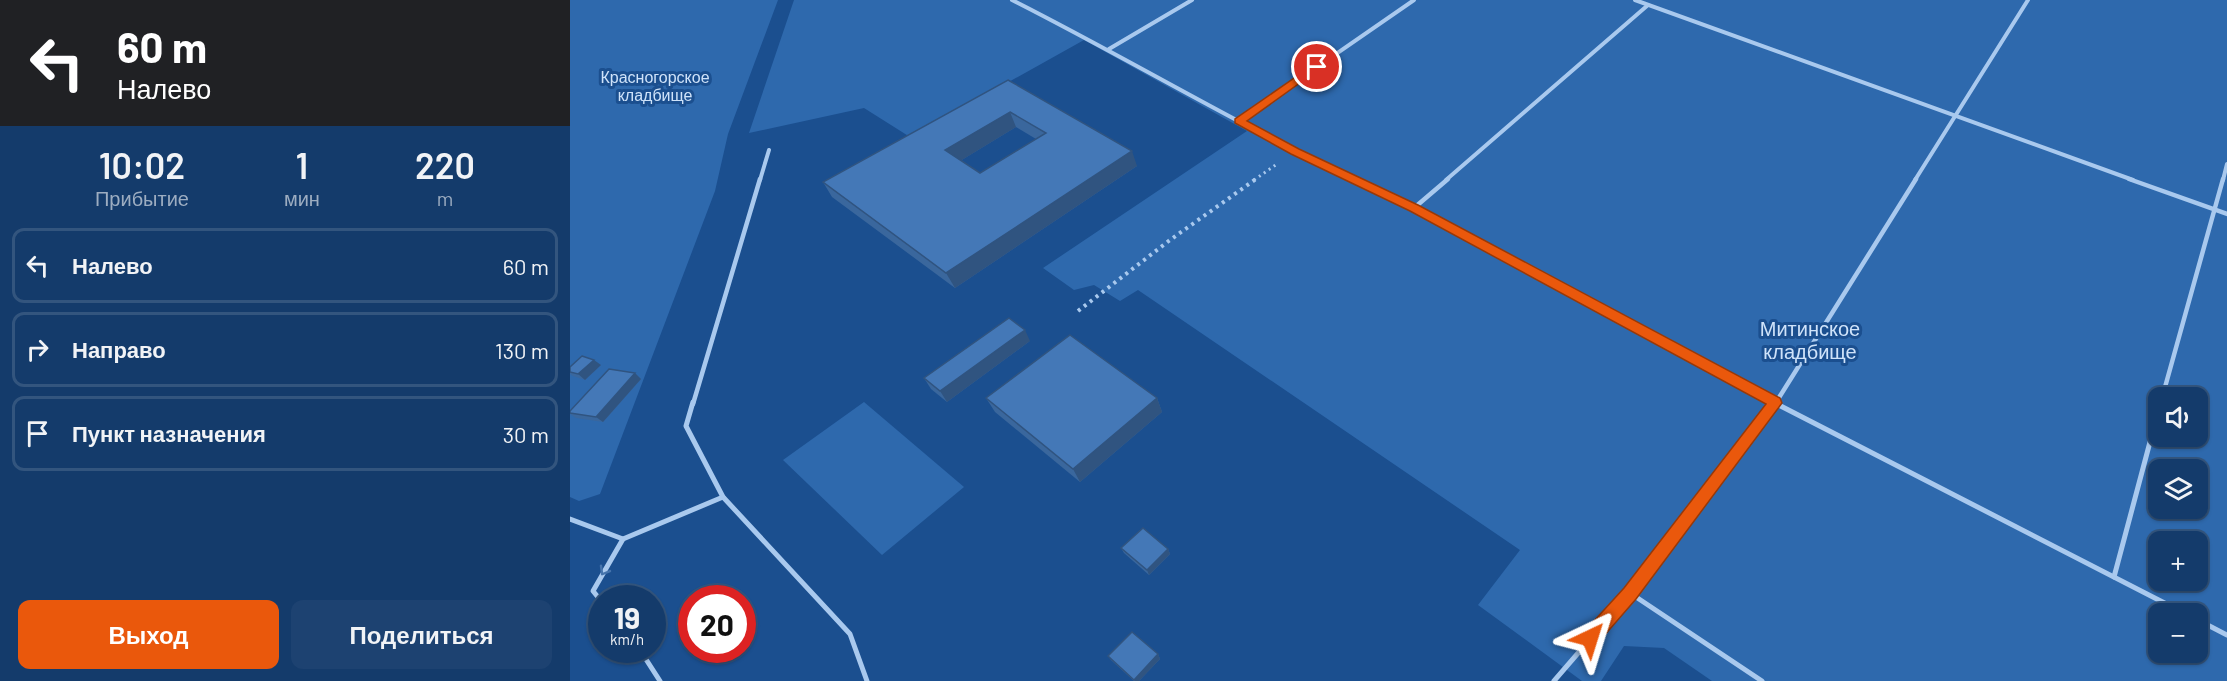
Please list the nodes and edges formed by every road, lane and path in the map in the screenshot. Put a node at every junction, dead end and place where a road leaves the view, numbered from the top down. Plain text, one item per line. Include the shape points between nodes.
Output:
1 (1012, 0) edge
2 (1192, 0) edge
3 (1414, 0) edge
4 (1635, 0) edge
5 (2028, 0) edge
6 (1648, 5) junction
7 (1109, 49) junction
8 (1955, 117) junction
9 (1239, 121) junction
10 (769, 150) dead end
11 (1295, 152) junction
12 (2227, 164) edge
13 (1414, 208) junction
14 (2214, 209) junction
15 (2227, 214) edge
16 (1078, 311) dead end
17 (2165, 387) edge
18 (1775, 403) junction
19 (2149, 447) edge
20 (723, 497) junction
21 (570, 519) edge
22 (623, 538) junction
23 (2114, 577) junction
24 (596, 585) edge
25 (1630, 594) junction
26 (2165, 603) edge
27 (2208, 625) edge
28 (2227, 635) edge
29 (648, 663) edge
30 (660, 681) edge
31 (867, 681) edge
32 (1554, 681) edge
33 (1762, 681) edge

1 - 7 lane
2 - 7 lane
3 - 9 lane
4 - 6 lane
5 - 8 lane
6 - 8 lane
6 - 13 lane
7 - 9 lane
8 - 14 lane
8 - 18 lane
9 - 11 lane
10 - 20 lane via 686,426
11 - 13 lane
11 - 16 path via 1160,247
12 - 14 lane
13 - 18 lane
14 - 15 lane
14 - 17 lane
18 - 23 lane
18 - 25 lane
19 - 23 lane
20 - 22 lane
20 - 31 lane via 850,634
21 - 22 lane
22 -> 24 lane
23 - 26 lane
25 - 32 lane
25 - 33 lane
27 - 28 lane
29 - 30 lane

